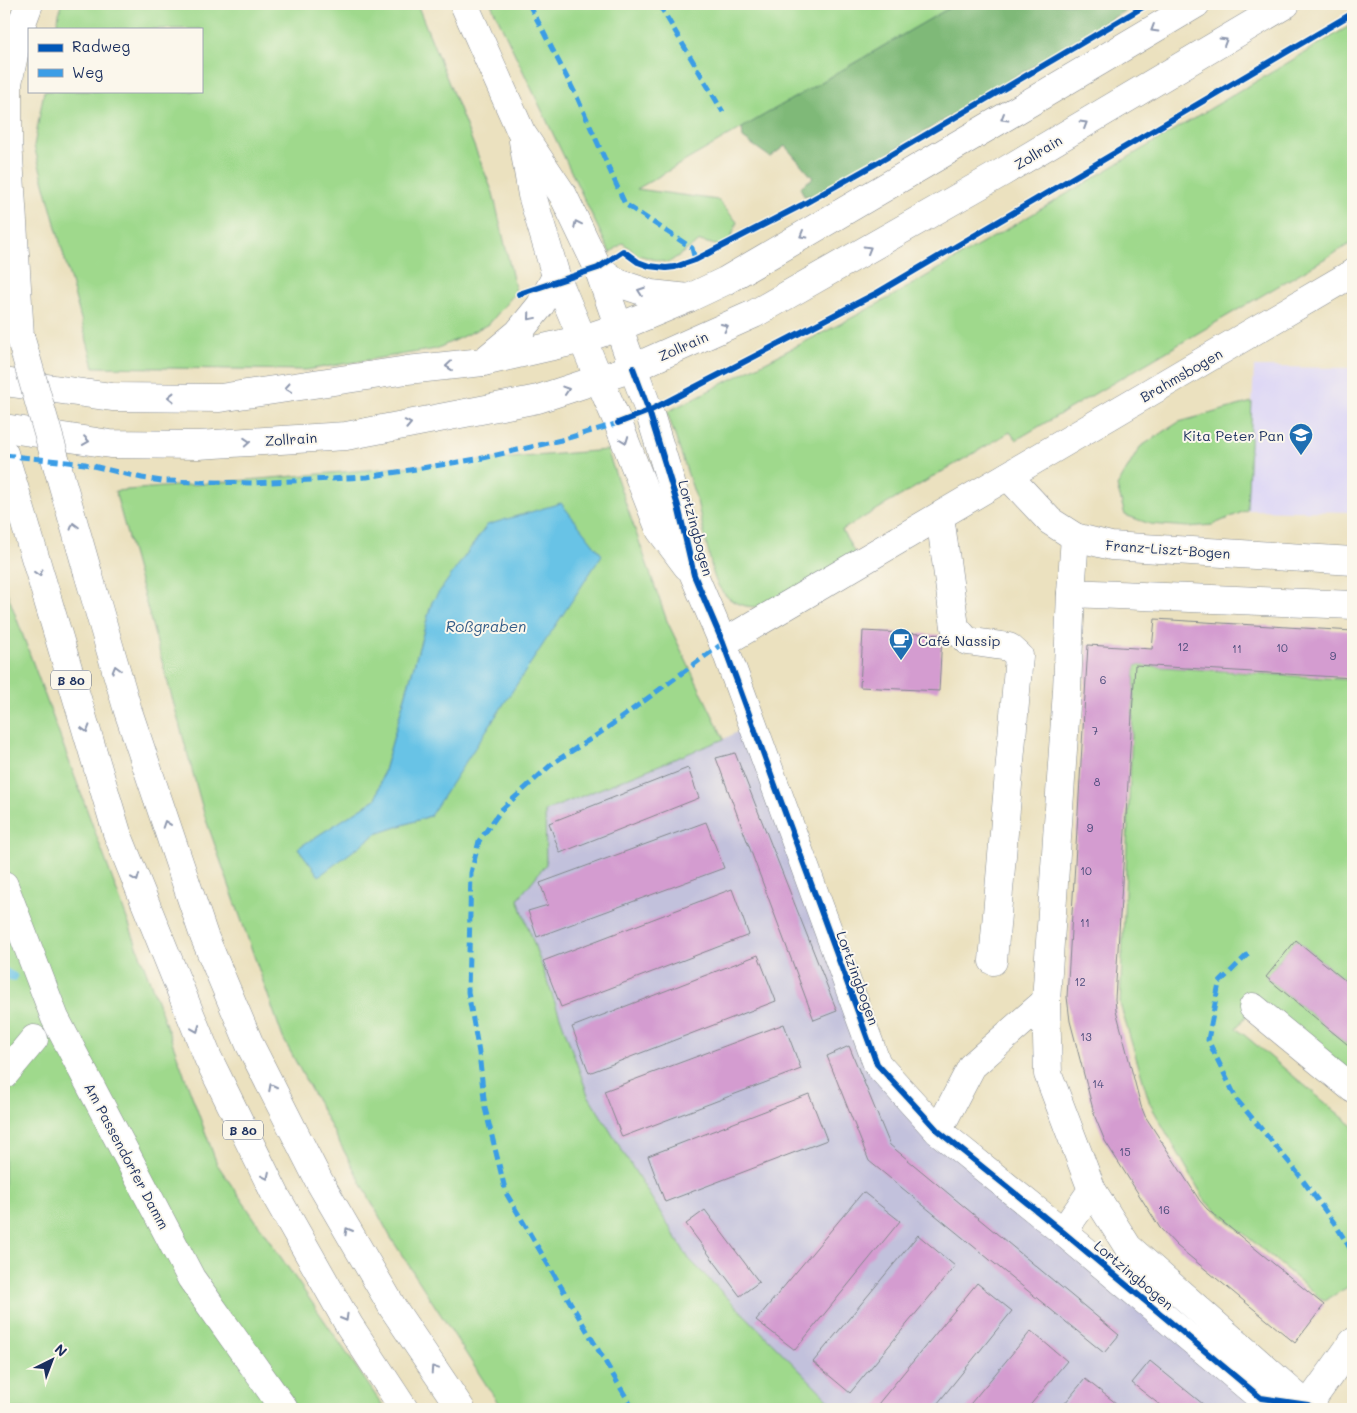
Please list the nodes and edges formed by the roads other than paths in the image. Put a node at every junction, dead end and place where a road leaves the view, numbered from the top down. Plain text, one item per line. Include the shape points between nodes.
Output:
1 (29, 4) edge
2 (464, 4) edge
3 (1196, 4) edge
4 (1286, 4) edge
5 (521, 132) junction
6 (598, 268) junction
7 (1353, 273) edge
8 (556, 276) junction
9 (9, 283) edge
10 (689, 298) junction
11 (619, 327) junction
12 (583, 339) junction
13 (482, 362) junction
14 (633, 368) junction
15 (599, 379) junction
16 (4, 382) edge
17 (4, 428) edge
18 (4, 453) edge
19 (1008, 476) junction
20 (940, 516) junction
21 (1075, 537) junction
22 (1353, 561) edge
23 (694, 575) junction
24 (1072, 593) junction
25 (1353, 605) edge
26 (723, 643) junction
27 (4, 885) edge
28 (994, 961) dead end
29 (1046, 1001) junction
30 (1253, 1007) dead end
31 (34, 1040) dead end
32 (4, 1074) edge
33 (1353, 1089) edge
34 (938, 1131) junction
35 (1092, 1190) junction
36 (1063, 1232) junction
37 (1353, 1342) edge
38 (1311, 1407) edge
39 (284, 1409) edge
40 (404, 1409) edge
41 (461, 1409) edge

1 - 9 main road via 19,31 8,83
2 - 5 main road
3 -> 10 main road
14 -> 4 main road, Zollrain via 754,314 1004,172
6 -> 5 main road, Lortzingbogen via 563,195
5 - 8 main road, Lortzingbogen via 532,195
10 -> 6 main road via 651,294 618,283
6 - 11 main road, Lortzingbogen
7 - 19 main road, Brahmsbogen
8 - 12 main road, Lortzingbogen
8 -> 13 main road via 540,306 518,333
41 -> 9 main road, bridge via 393,1308 318,1181 250,1045 204,936 128,711 20,336
10 - 11 main road
11 - 12 main road
11 - 14 main road, Lortzingbogen
12 - 13 main road
12 - 15 main road, Lortzingbogen
13 -> 16 main road via 220,398 112,397
14 - 15 main road, Zollrain
14 - 23 main road, Lortzingbogen via 678,506
17 -> 15 main road, Zollrain via 110,444 198,445 346,436 538,399
15 -> 23 main road, Lortzingbogen via 660,530
18 -> 40 main road, B 80 via 118,833 208,1058 277,1198 349,1326
19 - 20 main road
19 - 21 main road, Franz-Liszt-Bogen via 1050,521
20 - 26 main road
20 - 28 main road via 955,627 967,641 1009,648 1019,656
21 - 22 main road, Franz-Liszt-Bogen via 1110,546
21 - 24 main road
23 - 26 main road, Lortzingbogen
24 - 25 main road
24 - 29 main road
26 - 34 main road, Lortzingbogen via 877,1064
27 - 39 main road, Am Passendorfer Damm via 55,1018 191,1278
29 - 34 main road via 972,1066
29 - 35 main road via 1048,1074
30 - 33 main road
31 - 32 main road
34 - 36 main road, Lortzingbogen
35 - 36 main road
35 - 38 main road via 1128,1247
36 - 38 main road, Lortzingbogen via 1261,1398
37 - 38 main road

